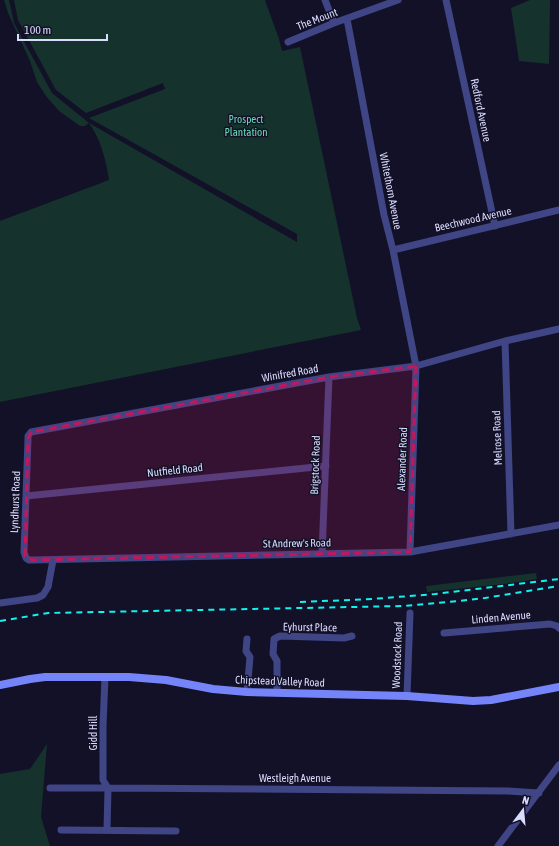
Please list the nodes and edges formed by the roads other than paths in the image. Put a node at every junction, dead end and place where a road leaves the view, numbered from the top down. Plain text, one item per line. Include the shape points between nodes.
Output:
1 (325, 0) edge
2 (398, 0) edge
3 (446, 0) edge
4 (347, 19) junction
5 (334, 23) junction
6 (288, 42) dead end
7 (559, 210) edge
8 (495, 226) junction
9 (393, 250) junction
10 (559, 329) edge
11 (505, 341) junction
12 (416, 366) junction
13 (329, 377) junction
14 (28, 439) joint
15 (326, 466) junction
16 (26, 496) junction
17 (559, 525) edge
18 (511, 534) junction
19 (410, 552) junction
20 (322, 554) junction
21 (32, 560) joint
22 (53, 560) junction
23 (0, 603) edge
24 (410, 614) dead end
25 (559, 628) edge
26 (444, 633) dead end
27 (352, 636) dead end
28 (247, 639) dead end
29 (105, 677) junction
30 (0, 684) edge
31 (559, 687) edge
32 (247, 692) junction
33 (277, 692) junction
34 (406, 696) junction
35 (559, 765) edge
36 (50, 788) dead end
37 (108, 788) junction
38 (539, 793) junction
39 (61, 830) dead end
40 (107, 830) junction
41 (176, 831) dead end
42 (498, 846) edge

1 - 5 street
2 - 4 street, The Mount
3 - 8 street, Redford Avenue
4 - 5 street, The Mount
4 - 9 street, Whitethorn Avenue
5 - 6 street, The Mount
7 - 8 street, Beechwood Avenue
8 - 9 street, Beechwood Avenue
9 - 12 street, Whitethorn Avenue
10 - 11 street, Winifred Road
11 - 12 street, Winifred Road
11 - 18 street, Melrose Road
12 - 13 street, Winifred Road
12 - 19 street, Alexander Road
13 - 14 street, Winifred Road via 34,431
13 - 15 street, Brigstock Road
14 - 16 street, Lyndhurst Road
15 - 16 street, Nutfield Road
15 - 20 street, Brigstock Road
16 - 21 street, Lyndhurst Road via 24,555
17 - 18 street, St Andrew's Road
18 - 19 street, St Andrew's Road
19 - 20 street, St Andrew's Road
20 - 22 street, St Andrew's Road
21 - 22 street, St Andrew's Road
22 - 23 street via 48,587 43,595
24 - 34 street, Woodstock Road
25 - 26 street, Linden Avenue via 550,624
27 - 33 street, Eyhurst Place via 280,636 274,640
28 - 32 street via 246,651 250,657
29 - 30 main road, Chipstead Valley Road via 45,677
29 - 32 main road, Chipstead Valley Road via 166,680 213,689
29 - 37 street, Gidd Hill via 104,780
31 - 34 main road, Chipstead Valley Road via 482,701
32 - 33 main road, Chipstead Valley Road
33 - 34 main road, Chipstead Valley Road
35 - 38 street
36 - 37 street, Westleigh Avenue
37 - 38 street, Westleigh Avenue
37 - 40 street, Gidd Hill
38 - 42 street
39 - 40 street
40 - 41 street

